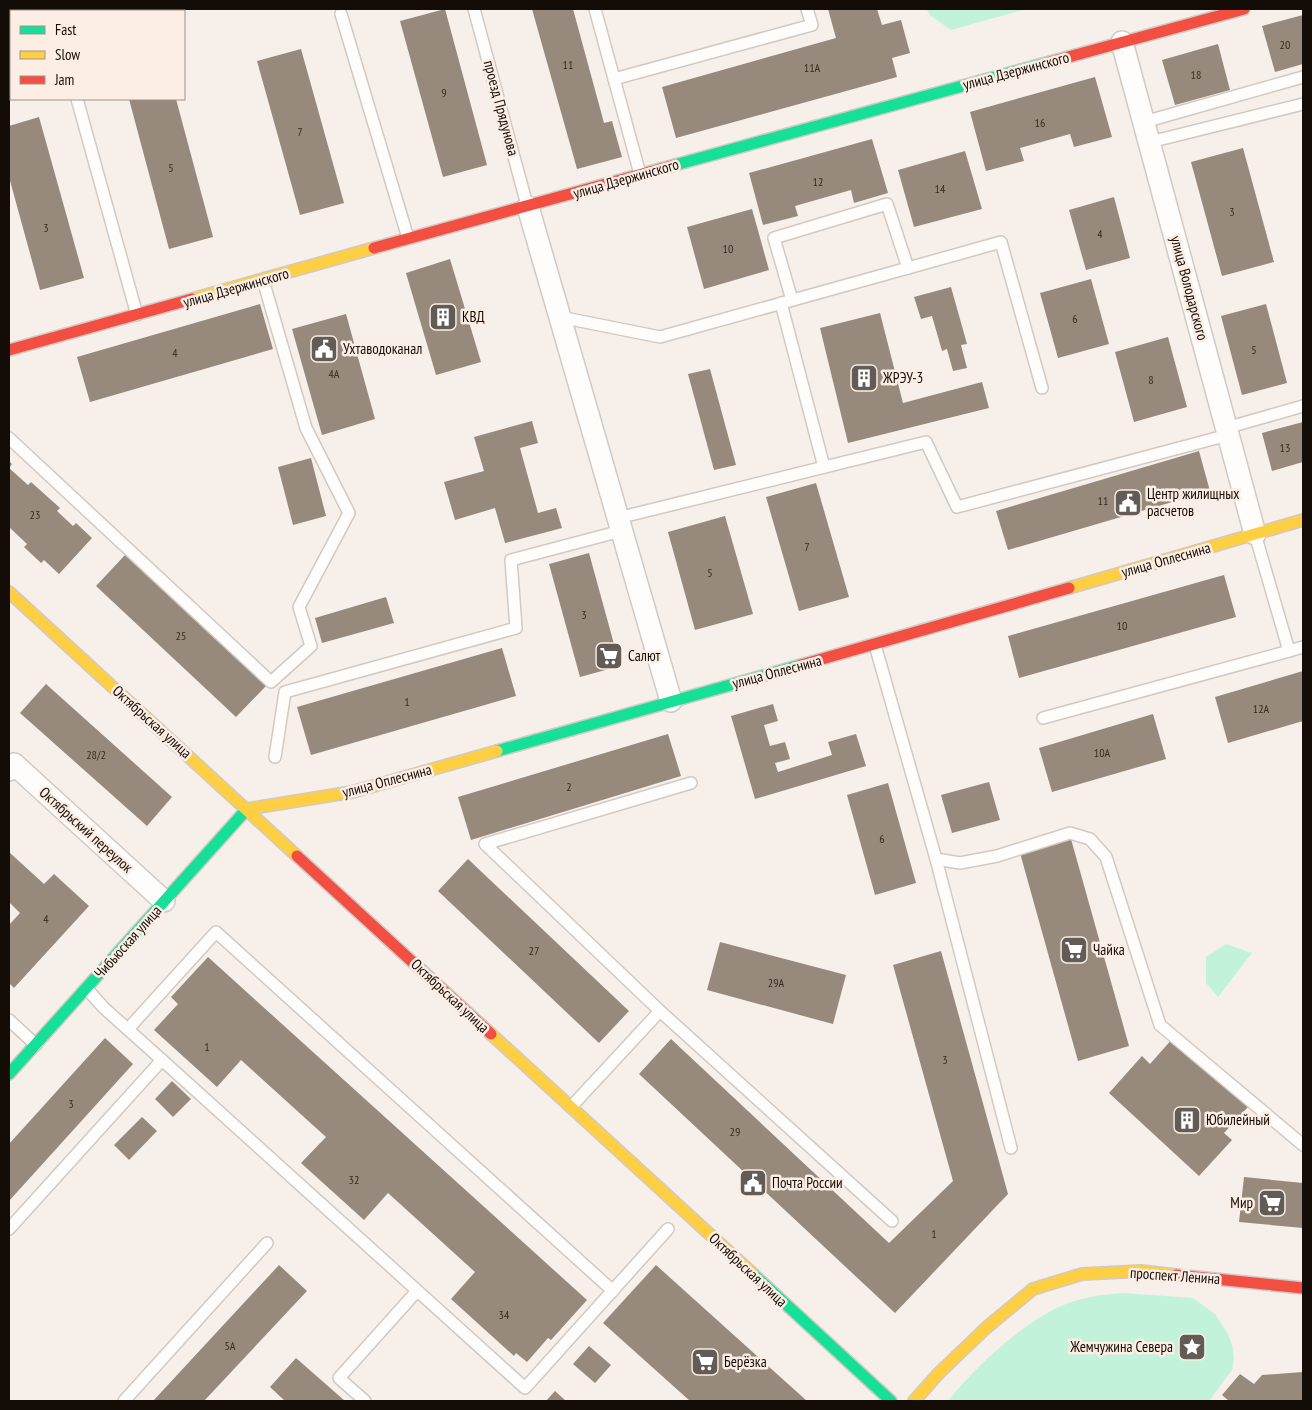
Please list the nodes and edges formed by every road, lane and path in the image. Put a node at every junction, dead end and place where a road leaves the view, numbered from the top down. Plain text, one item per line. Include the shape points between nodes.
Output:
1 (474, 9) edge
2 (595, 9) edge
3 (807, 9) edge
4 (1244, 9) edge
5 (341, 14) dead end
6 (1122, 42) junction
7 (1303, 77) edge
8 (614, 78) junction
9 (77, 100) edge
10 (1303, 104) edge
11 (1144, 122) junction
12 (1150, 142) junction
13 (640, 174) junction
14 (528, 207) junction
15 (408, 240) junction
16 (908, 268) junction
17 (262, 280) junction
18 (787, 301) junction
19 (137, 315) junction
20 (560, 317) junction
21 (9, 350) edge
22 (1042, 388) dead end
23 (1303, 406) edge
24 (1227, 431) junction
25 (9, 438) edge
26 (824, 467) junction
27 (1303, 520) edge
28 (619, 524) junction
29 (1255, 534) junction
30 (9, 592) edge
31 (875, 645) junction
32 (1303, 647) edge
33 (1289, 651) junction
34 (670, 701) junction
35 (1043, 718) dead end
36 (275, 757) dead end
37 (9, 770) edge
38 (691, 784) dead end
39 (247, 809) junction
40 (936, 859) junction
41 (164, 901) junction
42 (86, 988) junction
43 (660, 1011) junction
44 (9, 1020) edge
45 (128, 1030) junction
46 (36, 1044) junction
47 (162, 1060) junction
48 (9, 1074) edge
49 (571, 1107) junction
50 (1303, 1144) edge
51 (1011, 1148) dead end
52 (892, 1221) dead end
53 (9, 1229) edge
54 (668, 1229) dead end
55 (267, 1243) dead end
56 (1303, 1288) edge
57 (418, 1291) junction
58 (613, 1291) junction
59 (124, 1401) edge
60 (365, 1401) edge
61 (890, 1401) edge
62 (914, 1401) edge

1 - 14 lane, проезд Прядунова
2 - 8 lane
3 - 8 lane via 812,25
4 - 6 street, улица Дзержинского
5 - 15 lane
6 - 11 street, улица Володарского
6 - 13 street, улица Дзержинского
7 - 11 lane
8 - 13 lane
9 - 19 lane
10 - 12 lane
11 - 12 street, улица Володарского
12 - 24 street, улица Володарского
13 - 14 street, улица Дзержинского
14 - 15 street, улица Дзержинского
14 - 20 street
15 - 17 street, улица Дзержинского
16 - 18 lane
16 - 18 lane via 887,204 774,238
16 - 22 lane via 1001,242
17 - 19 street, улица Дзержинского
17 - 25 lane via 306,428 349,513 299,607 311,646 271,682
18 - 20 lane via 660,337
18 - 26 lane
19 - 21 street, улица Дзержинского
20 - 28 street
23 - 24 lane
24 - 26 lane via 957,508 926,442
24 - 29 street, улица Володарского
26 - 28 lane
27 - 29 street, улица Оплеснина
28 - 34 street
28 - 36 lane via 511,560 516,628 285,692
29 - 31 street, улица Оплеснина
29 - 33 lane
30 - 39 street, Октябрьская улица
31 - 34 street, улица Оплеснина
31 - 40 lane
32 - 33 lane
33 - 35 lane
34 - 39 street, улица Оплеснина via 352,792
37 - 41 street, Октябрьский переулок via 14,764
38 - 43 lane via 485,844
39 - 41 street, Чибьюская улица
39 - 49 street, Октябрьская улица
40 - 50 lane via 960,863 988,858 1070,832 1090,839 1106,857 1160,1025
40 - 51 lane
41 - 42 street, Чибьюская улица
42 - 45 lane
42 - 46 street, Чибьюская улица
43 - 49 lane
43 - 52 lane
44 - 46 lane
45 - 47 lane
45 - 58 lane via 216,932
46 - 48 street, Чибьюская улица
47 - 53 lane
47 - 57 lane
49 - 61 street, Октябрьская улица
54 - 58 lane
55 - 59 lane
56 - 62 street, проспект Ленина via 1141,1271 1082,1274 1033,1289 986,1328
57 - 58 lane via 525,1388
57 - 60 lane via 339,1378

